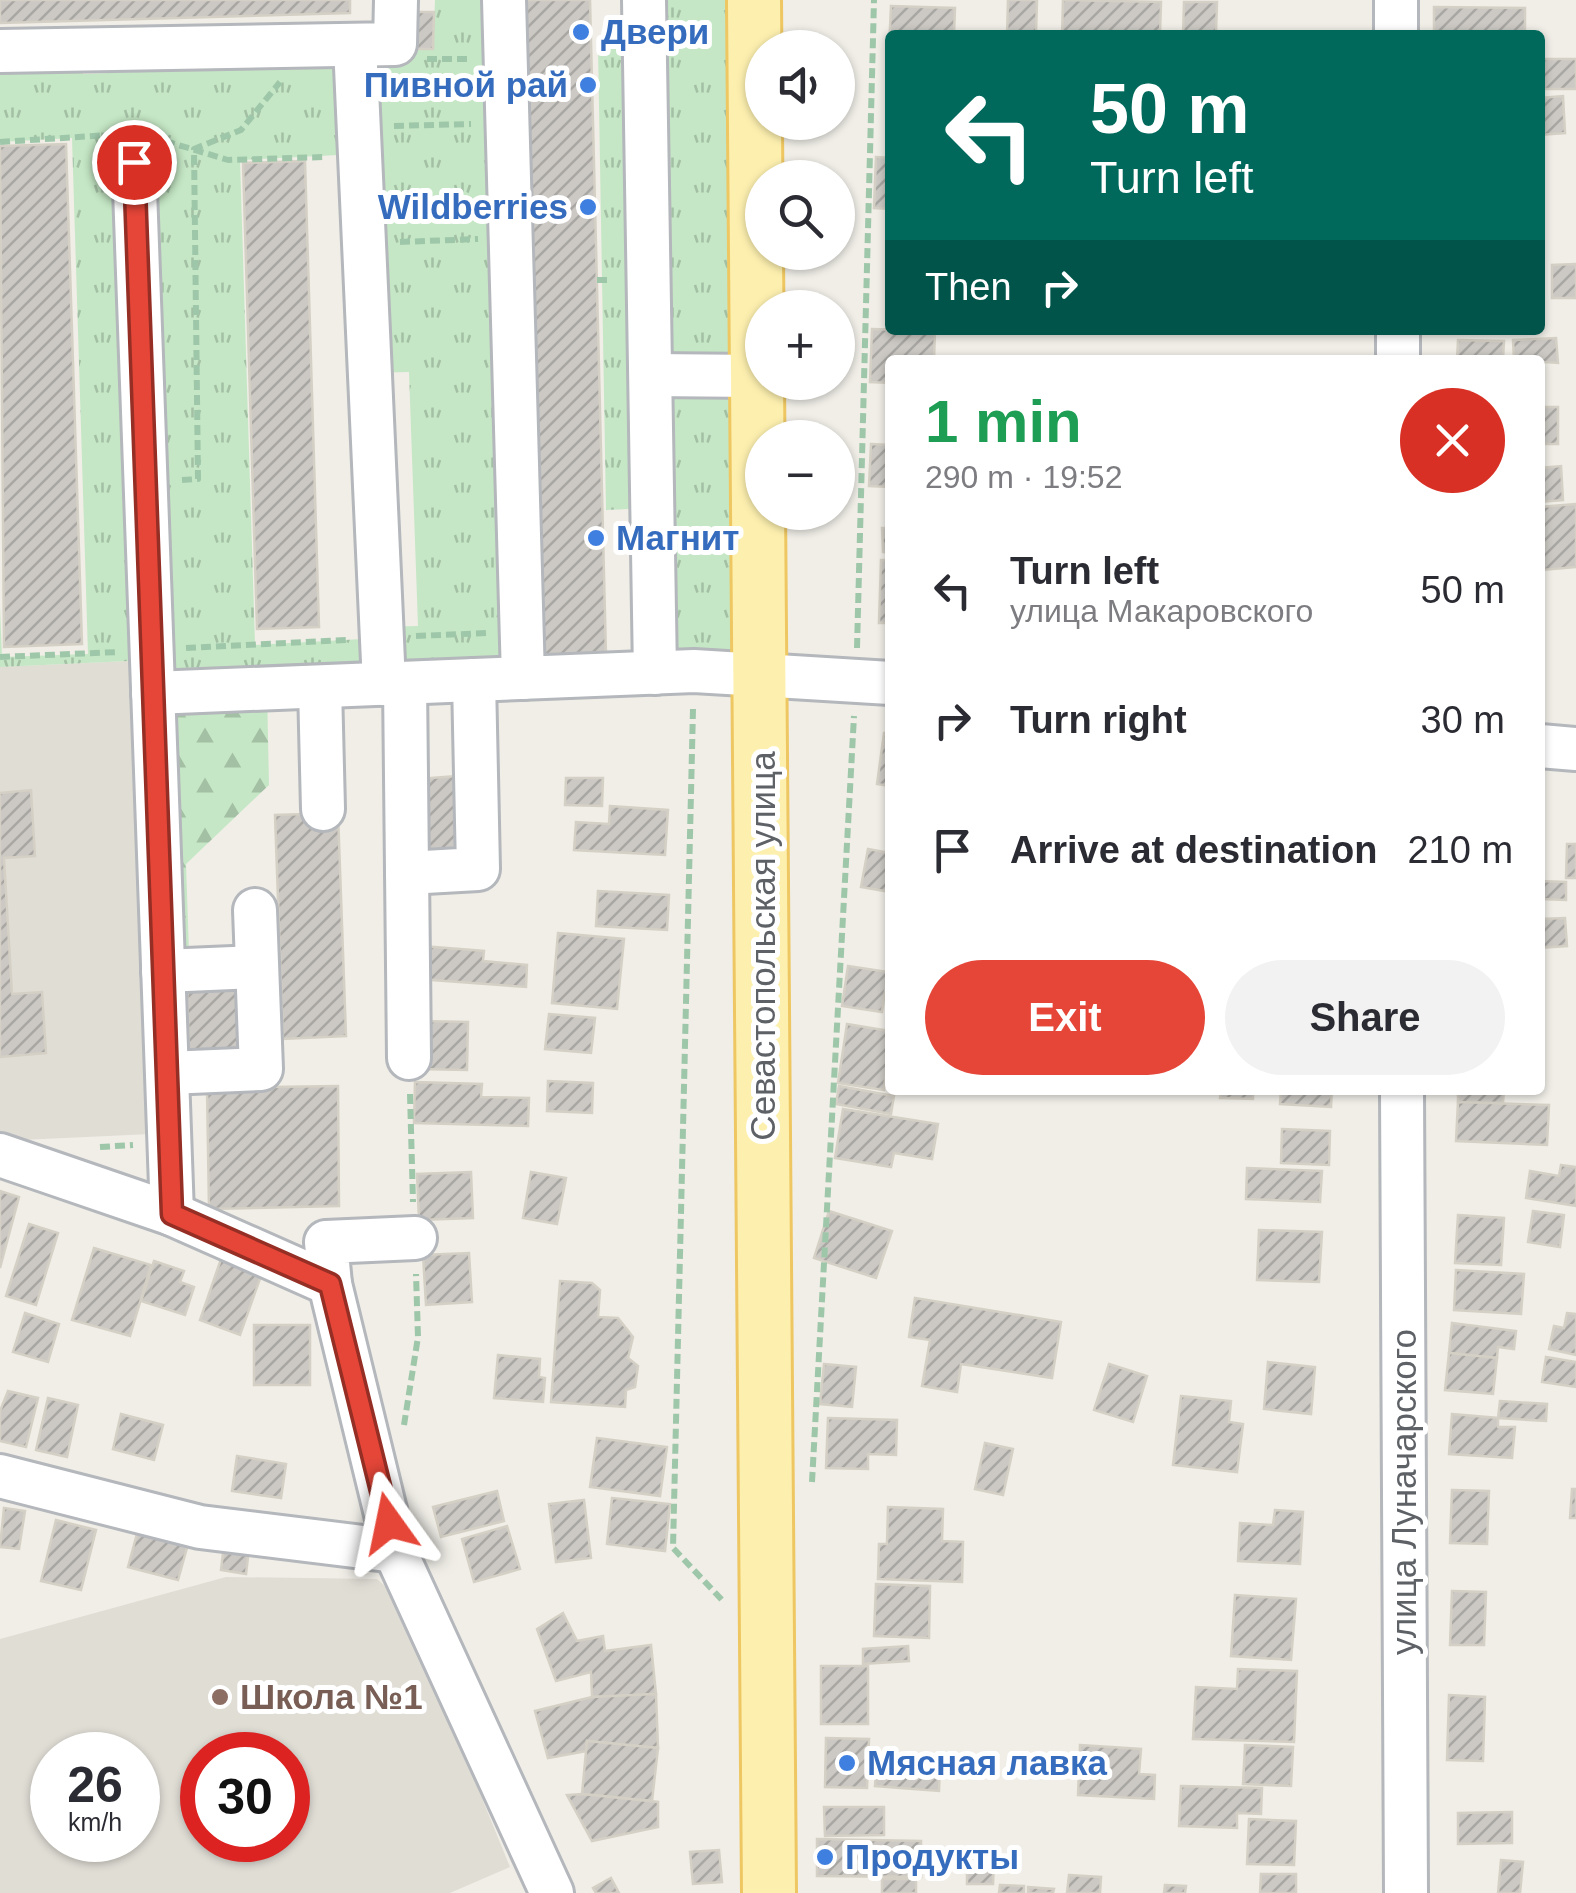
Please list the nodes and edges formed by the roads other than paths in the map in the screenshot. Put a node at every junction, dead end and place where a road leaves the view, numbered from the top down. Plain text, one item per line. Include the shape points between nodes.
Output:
1 (396, 0) edge
2 (504, 0) edge
3 (644, 0) edge
4 (754, 0) edge
5 (1396, 0) edge
6 (1396, 30) edge
7 (355, 45) junction
8 (0, 51) edge
9 (138, 145) road end
10 (758, 290) edge
11 (650, 375) junction
12 (745, 376) edge
13 (759, 400) edge
14 (674, 672) junction
15 (762, 673) junction
16 (524, 678) junction
17 (474, 680) junction
18 (873, 682) edge
19 (394, 684) junction
20 (320, 687) junction
21 (152, 693) junction
22 (1545, 746) edge
23 (1576, 749) edge
24 (323, 809) dead end
25 (407, 873) junction
26 (255, 910) dead end
27 (156, 953) junction
28 (257, 967) junction
29 (409, 1058) dead end
30 (167, 1073) junction
31 (1402, 1095) edge
32 (0, 1155) edge
33 (172, 1214) junction
34 (414, 1238) dead end
35 (330, 1284) junction
36 (0, 1476) edge
37 (395, 1551) junction
38 (552, 1893) edge
39 (769, 1893) edge
40 (1406, 1893) edge

1 - 7 street via 396,44
2 - 16 street
3 - 11 street
4 - 10 main road, Севастопольская улица
5 - 6 street
7 - 8 street
7 - 19 street via 381,638
9 - 21 street
11 - 12 street
11 - 14 street
13 - 15 main road, Севастопольская улица
14 - 15 street
14 - 16 street
15 - 18 street
15 - 39 main road, Севастопольская улица
16 - 17 street
17 - 19 street
17 - 25 street via 478,870
19 - 20 street
19 - 25 street
20 - 21 street
20 - 24 street
21 - 27 street
22 - 23 street
25 - 29 street
26 - 28 street
27 - 28 street
27 - 30 street
28 - 30 street via 261,1069
30 - 33 street
31 - 40 street, улица Луначарского
32 - 33 street
33 - 35 street
34 - 35 street via 326,1242
35 - 37 street
36 - 37 street via 200,1527
37 - 38 street

